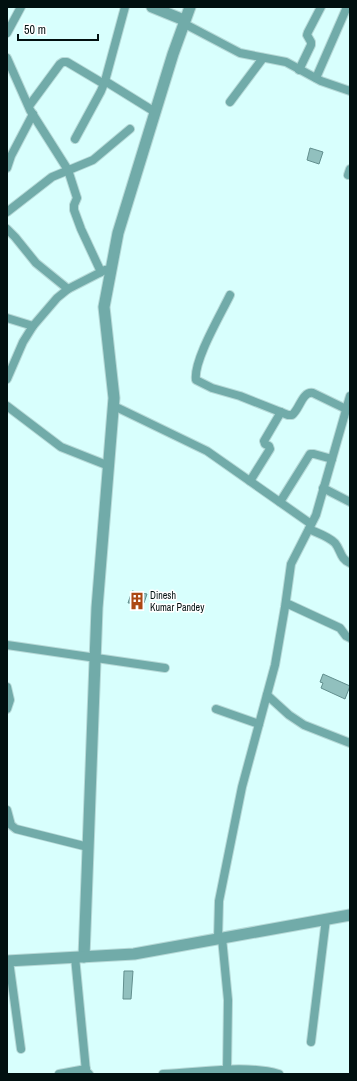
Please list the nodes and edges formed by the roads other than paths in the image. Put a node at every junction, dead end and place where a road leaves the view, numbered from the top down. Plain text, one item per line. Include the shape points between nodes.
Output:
1 (21, 7) edge
2 (125, 7) edge
3 (152, 7) edge
4 (190, 7) edge
5 (321, 7) edge
6 (347, 7) edge
7 (184, 22) junction
8 (7, 33) edge
9 (7, 58) edge
10 (263, 58) junction
11 (300, 70) junction
12 (316, 78) junction
13 (105, 83) junction
14 (350, 91) edge
15 (230, 102) dead end
16 (29, 106) junction
17 (155, 112) junction
18 (33, 114) junction
19 (130, 129) dead end
20 (75, 139) dead end
21 (7, 168) edge
22 (68, 170) junction
23 (7, 212) edge
24 (7, 230) edge
25 (112, 266) junction
26 (101, 272) junction
27 (68, 289) junction
28 (230, 295) dead end
29 (7, 318) edge
30 (33, 326) junction
31 (7, 379) edge
32 (350, 396) edge
33 (7, 406) edge
34 (114, 406) junction
35 (346, 409) junction
36 (281, 412) junction
37 (332, 460) junction
38 (109, 466) junction
39 (250, 481) junction
40 (323, 488) junction
41 (280, 502) junction
42 (350, 502) edge
43 (310, 526) junction
44 (350, 563) edge
45 (286, 603) junction
46 (350, 638) edge
47 (7, 644) edge
48 (95, 658) junction
49 (164, 668) dead end
50 (7, 687) edge
51 (267, 695) junction
52 (7, 709) edge
53 (216, 709) dead end
54 (259, 724) junction
55 (350, 743) edge
56 (7, 810) edge
57 (88, 847) junction
58 (350, 915) edge
59 (326, 920) junction
60 (220, 939) junction
61 (80, 957) junction
62 (8, 961) edge
63 (312, 1042) dead end
64 (21, 1049) dead end
65 (227, 1070) junction
66 (87, 1072) edge
67 (59, 1074) edge
68 (163, 1074) edge
69 (171, 1074) edge
70 (279, 1074) edge

1 - 8 street
2 - 13 street
3 - 7 street
4 - 7 street
5 - 11 street via 307,35 311,45
6 - 12 street
7 - 10 street via 240,53
7 - 17 street
9 - 16 street
10 - 11 street via 286,62
10 - 15 street
11 - 12 street
12 - 14 street
13 - 16 street via 63,62
13 - 17 street
13 - 20 street
16 - 18 street
17 - 25 street via 118,233
18 - 21 street
18 - 22 street
19 - 22 street via 93,160
22 - 23 street via 52,177
22 - 26 street via 77,198 74,210 80,229
24 - 27 street via 36,263
25 - 26 street
25 - 34 street via 104,307
26 - 27 street
27 - 30 street
28 - 36 street via 201,354 196,380
29 - 30 street
30 - 31 street
32 - 35 street
33 - 38 street via 61,447
34 - 38 street
34 - 39 street via 207,451
35 - 36 street via 310,392 292,415
35 - 37 street
36 - 39 street via 264,441 270,449
37 - 40 street
37 - 41 street via 310,454
38 - 48 street
39 - 41 street
40 - 42 street
40 - 43 street via 316,515
41 - 43 street
43 - 44 street via 334,541 343,559
43 - 45 street via 291,564
45 - 46 street via 340,628
45 - 51 street
47 - 48 street
48 - 49 street
48 - 57 street
50 - 52 street via 10,700
51 - 54 street
51 - 55 street via 304,725
53 - 54 street
54 - 60 street via 242,787 219,901
56 - 57 street via 11,825 16,829
57 - 61 street
58 - 59 street
59 - 60 street
59 - 63 street
60 - 61 street via 134,954
60 - 65 street via 228,1000
61 - 62 street
61 - 66 street
62 - 64 street
65 - 69 street
65 - 70 street
66 - 67 street
68 - 69 street

